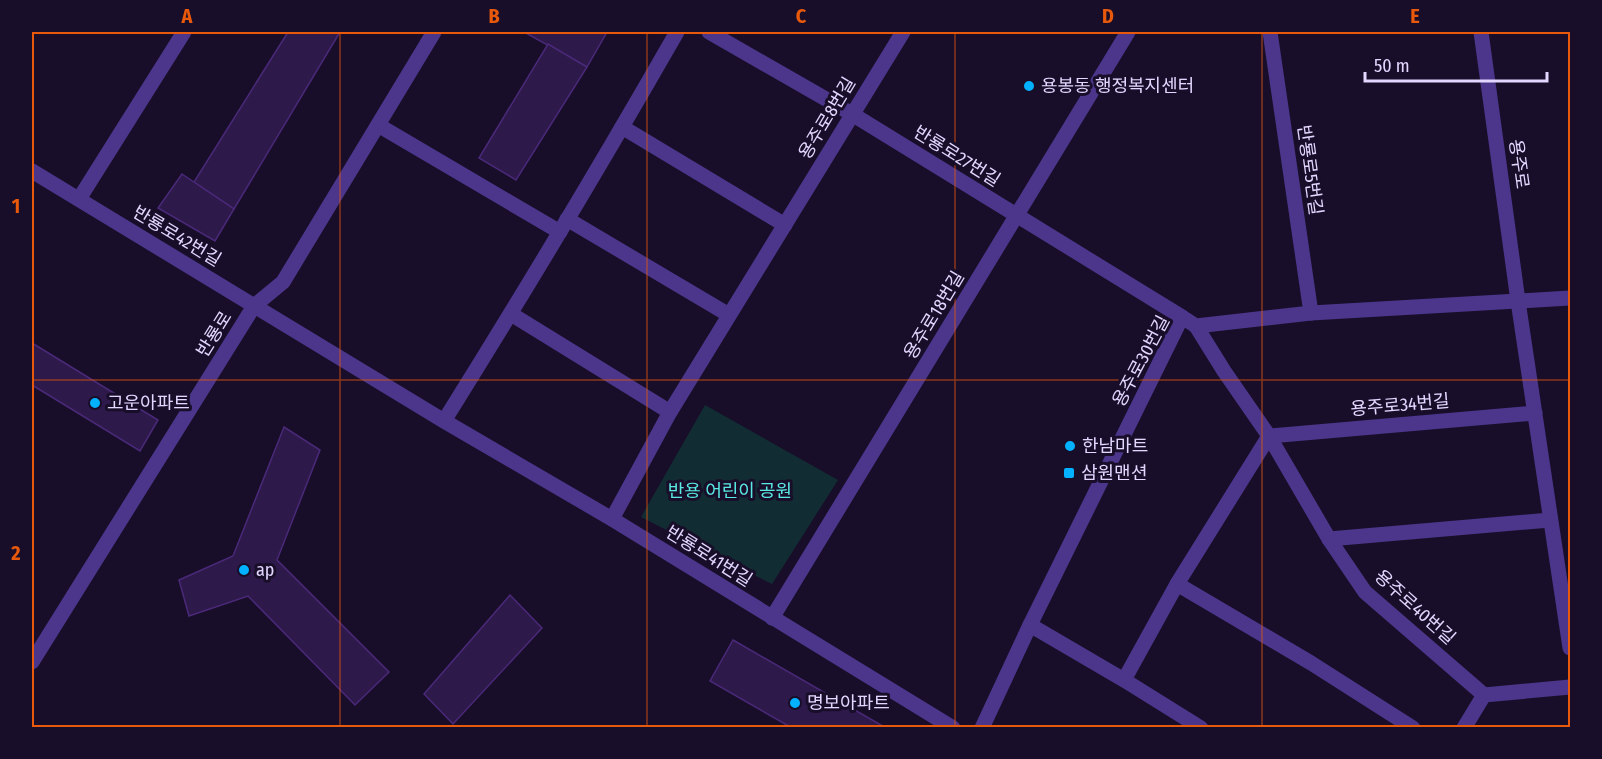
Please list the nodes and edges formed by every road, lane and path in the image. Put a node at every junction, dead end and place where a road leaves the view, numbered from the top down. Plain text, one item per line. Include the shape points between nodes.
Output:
1 (184, 32) edge
2 (434, 32) edge
3 (677, 32) edge
4 (709, 32) edge
5 (903, 32) edge
6 (1128, 32) edge
7 (1270, 32) edge
8 (1481, 32) edge
9 (852, 114) junction
10 (378, 125) junction
11 (622, 127) junction
12 (32, 171) edge
13 (79, 199) junction
14 (1017, 216) junction
15 (785, 225) junction
16 (563, 226) junction
17 (1570, 298) edge
18 (1518, 301) junction
19 (254, 306) junction
20 (1311, 313) junction
21 (511, 314) junction
22 (729, 315) junction
23 (1182, 317) junction
24 (1196, 326) junction
25 (670, 412) junction
26 (1534, 412) junction
27 (444, 421) junction
28 (1269, 436) junction
29 (612, 519) junction
30 (1550, 520) junction
31 (1329, 539) junction
32 (1177, 584) junction
33 (772, 618) junction
34 (1030, 625) junction
35 (1570, 648) edge
36 (32, 662) edge
37 (1124, 680) junction
38 (1570, 687) edge
39 (1484, 695) junction
40 (953, 728) edge
41 (982, 728) edge
42 (1201, 728) edge
43 (1413, 728) edge
44 (1464, 728) edge

1 - 13 street
2 - 10 street, 반룡로
3 - 11 street
4 - 9 street, 반룡로27번길
5 - 9 street, 용주로8번길
6 - 14 street, 용주로18번길
7 - 20 street, 반룡로5번길
8 - 18 street, 용주로
9 - 14 street, 반룡로27번길
9 - 15 street, 용주로8번길
10 - 16 street
10 - 19 street, 반룡로 via 283,282
11 - 15 street
11 - 16 street
12 - 13 street, 반룡로42번길
13 - 19 street, 반룡로42번길
14 - 23 street, 반룡로27번길
14 - 33 street, 용주로18번길
15 - 22 street, 용주로8번길
16 - 21 street
16 - 22 street
17 - 18 street
18 - 20 street, 용주로30번길
18 - 26 street, 용주로
19 - 27 street, 반룡로41번길
19 - 36 street, 반룡로
20 - 24 street, 용주로30번길
21 - 25 street
21 - 27 street
22 - 25 street, 용주로8번길
23 - 24 street, 용주로30번길
23 - 34 street, 용주로30번길
24 - 28 street
25 - 29 street, 용주로8번길
26 - 28 street, 용주로34번길
26 - 30 street, 용주로
27 - 29 street, 반룡로41번길
28 - 31 street
28 - 32 street
29 - 33 street, 반룡로41번길
30 - 31 street
30 - 35 street, 용주로
31 - 39 street, 용주로40번길 via 1365,592
32 - 37 street
32 - 43 street
33 - 40 street, 반룡로41번길
34 - 37 street
34 - 41 street, 용주로30번길
37 - 42 street
38 - 39 street
39 - 44 street

